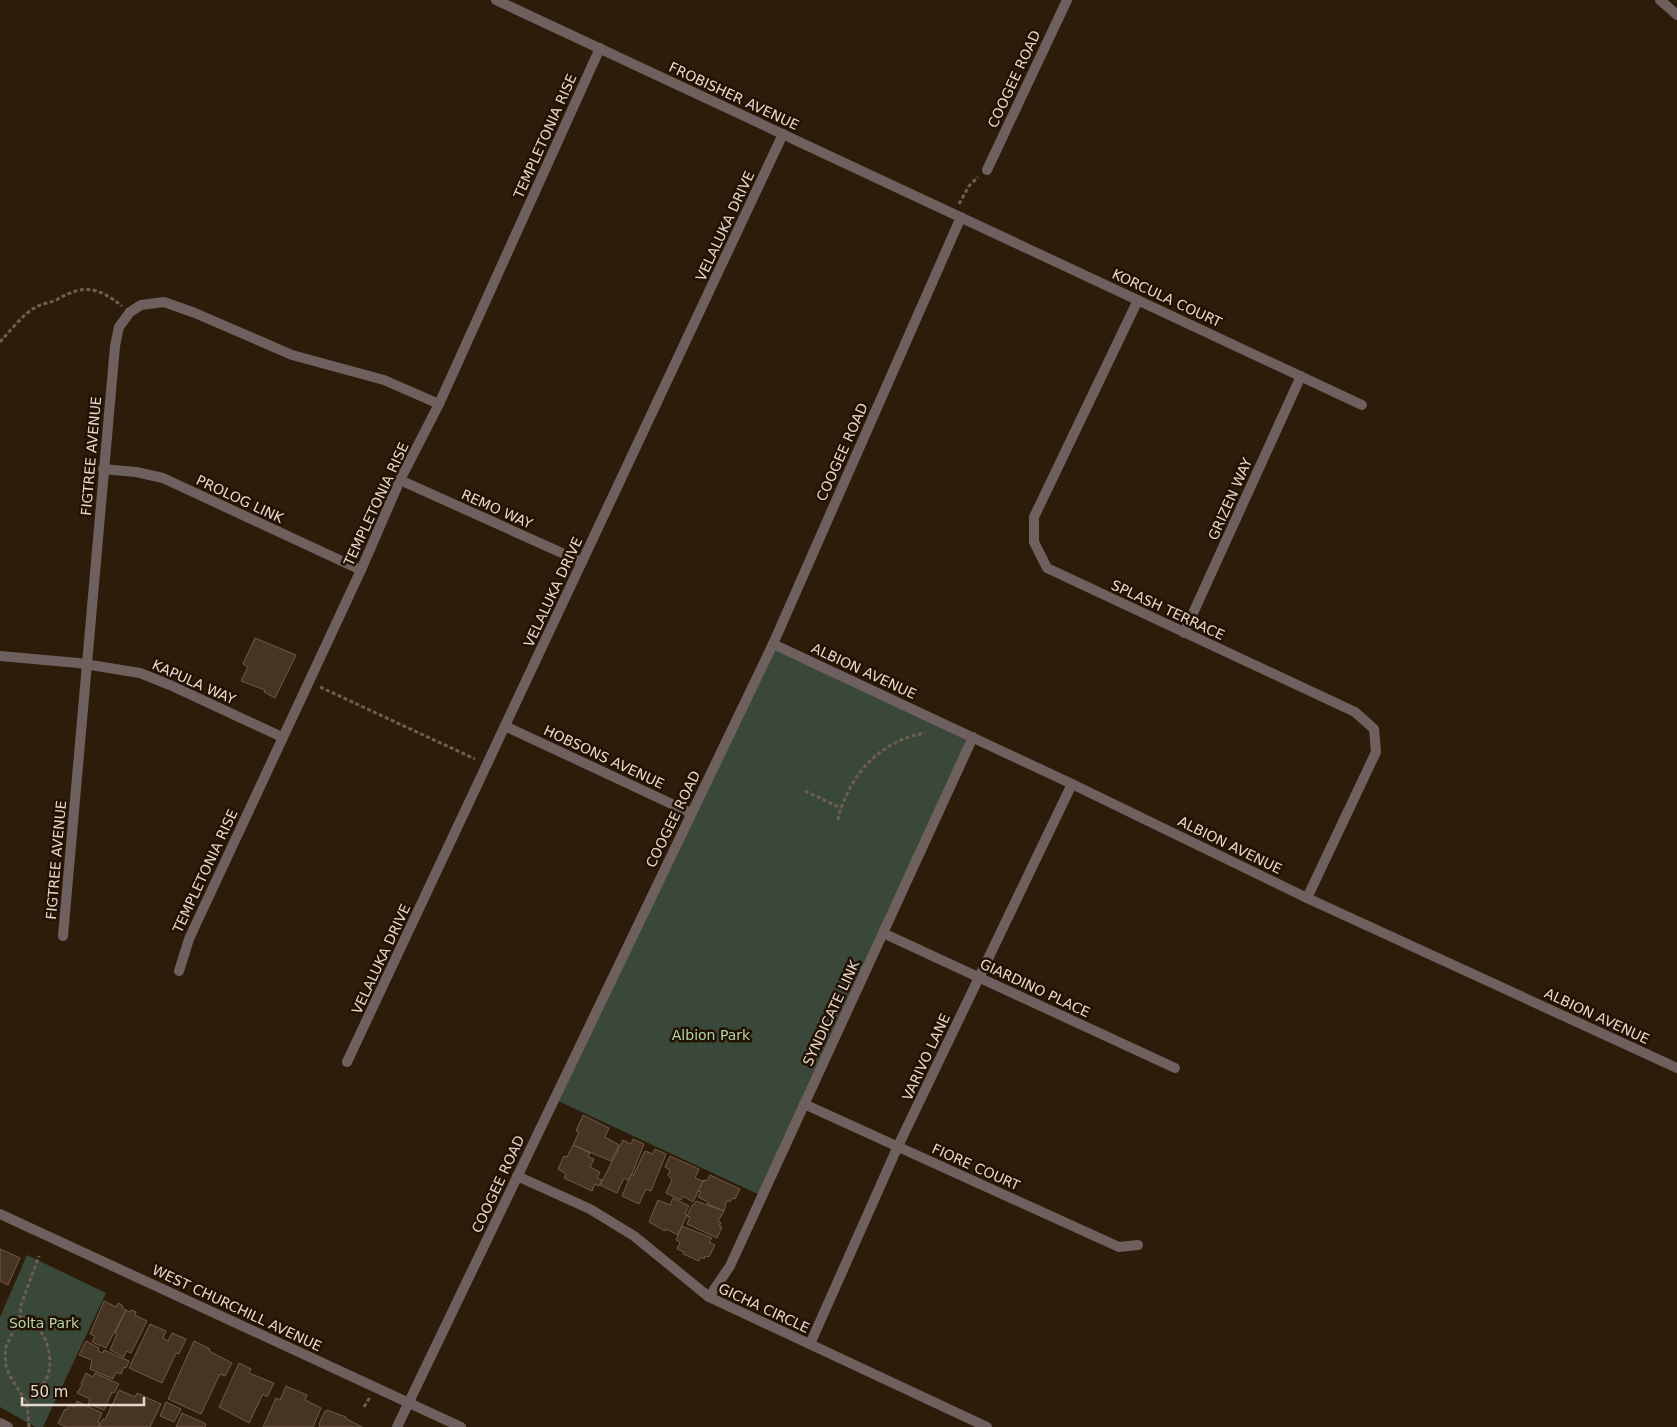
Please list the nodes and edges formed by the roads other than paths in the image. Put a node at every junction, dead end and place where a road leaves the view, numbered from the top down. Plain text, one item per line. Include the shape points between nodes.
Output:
1 (496, 0) edge
2 (1066, 0) edge
3 (1660, 0) edge
4 (1677, 15) edge
5 (600, 48) junction
6 (783, 134) junction
7 (987, 170) road end
8 (958, 215) junction
9 (1138, 300) junction
10 (1301, 376) junction
11 (438, 404) junction
12 (1362, 405) dead end
13 (103, 469) junction
14 (400, 480) junction
15 (582, 562) junction
16 (361, 570) junction
17 (1184, 633) junction
18 (773, 644) junction
19 (0, 656) edge
20 (87, 664) junction
21 (506, 726) junction
22 (282, 737) junction
23 (973, 737) junction
24 (1072, 784) junction
25 (692, 813) junction
26 (1307, 898) junction
27 (883, 934) junction
28 (64, 936) dead end
29 (179, 971) dead end
30 (979, 978) junction
31 (347, 1062) dead end
32 (1175, 1068) dead end
33 (1677, 1068) edge
34 (804, 1104) junction
35 (898, 1146) junction
36 (517, 1176) junction
37 (0, 1214) edge
38 (1138, 1246) dead end
39 (709, 1297) junction
40 (810, 1344) junction
41 (410, 1403) junction
42 (0, 1423) edge
43 (8, 1427) edge
44 (397, 1427) edge
45 (462, 1427) edge
46 (987, 1427) edge

1 - 5 street, FROBISHER AVENUE
2 - 7 street, COOGEE ROAD
3 - 4 street
5 - 6 street, FROBISHER AVENUE
5 - 11 street, TEMPLETONIA RISE
6 - 8 street, FROBISHER AVENUE
6 - 15 street, VELALUKA DRIVE
8 - 9 street, KORCULA COURT
8 - 18 street, COOGEE ROAD
9 - 10 street, KORCULA COURT
9 - 17 street, SPLASH TERRACE via 1034,517 1034,542 1047,568
10 - 12 street, KORCULA COURT
10 - 17 street, GRIZEN WAY
11 - 13 street, FIGTREE AVENUE via 384,380 292,355 176,306 164,302 141,305 124,319 116,336
11 - 14 street, TEMPLETONIA RISE
13 - 16 street, PROLOG LINK via 163,478
13 - 20 street, FIGTREE AVENUE
14 - 15 street, REMO WAY
14 - 16 street, TEMPLETONIA RISE
15 - 21 street, VELALUKA DRIVE
16 - 22 street, TEMPLETONIA RISE
17 - 26 street, SPLASH TERRACE via 1355,712 1374,730 1376,752
18 - 23 street, ALBION AVENUE
18 - 25 street, COOGEE ROAD
19 - 20 street, KAPULA WAY
20 - 22 street, KAPULA WAY via 155,678
20 - 28 street, FIGTREE AVENUE
21 - 25 street, HOBSONS AVENUE
21 - 31 street, VELALUKA DRIVE
22 - 29 street, TEMPLETONIA RISE via 189,939
23 - 24 street, ALBION AVENUE
23 - 27 street, SYNDICATE LINK
24 - 26 street, ALBION AVENUE
24 - 30 street, VARIVO LANE
25 - 36 street, COOGEE ROAD
26 - 33 street, ALBION AVENUE
27 - 30 street, GIARDINO PLACE
27 - 34 street, SYNDICATE LINK
30 - 32 street, GIARDINO PLACE
30 - 35 street, VARIVO LANE
34 - 35 street, FIORE COURT
34 - 39 street, SYNDICATE LINK via 730,1266
35 - 38 street, FIORE COURT via 1119,1247
35 - 40 street, VARIVO LANE
36 - 39 street, GICHA CIRCLE via 590,1209 634,1236
36 - 41 street, COOGEE ROAD
37 - 41 street, WEST CHURCHILL AVENUE
39 - 40 street, GICHA CIRCLE
40 - 46 street, GICHA CIRCLE
41 - 44 street, COOGEE ROAD
41 - 45 street, WEST CHURCHILL AVENUE
42 - 43 street

